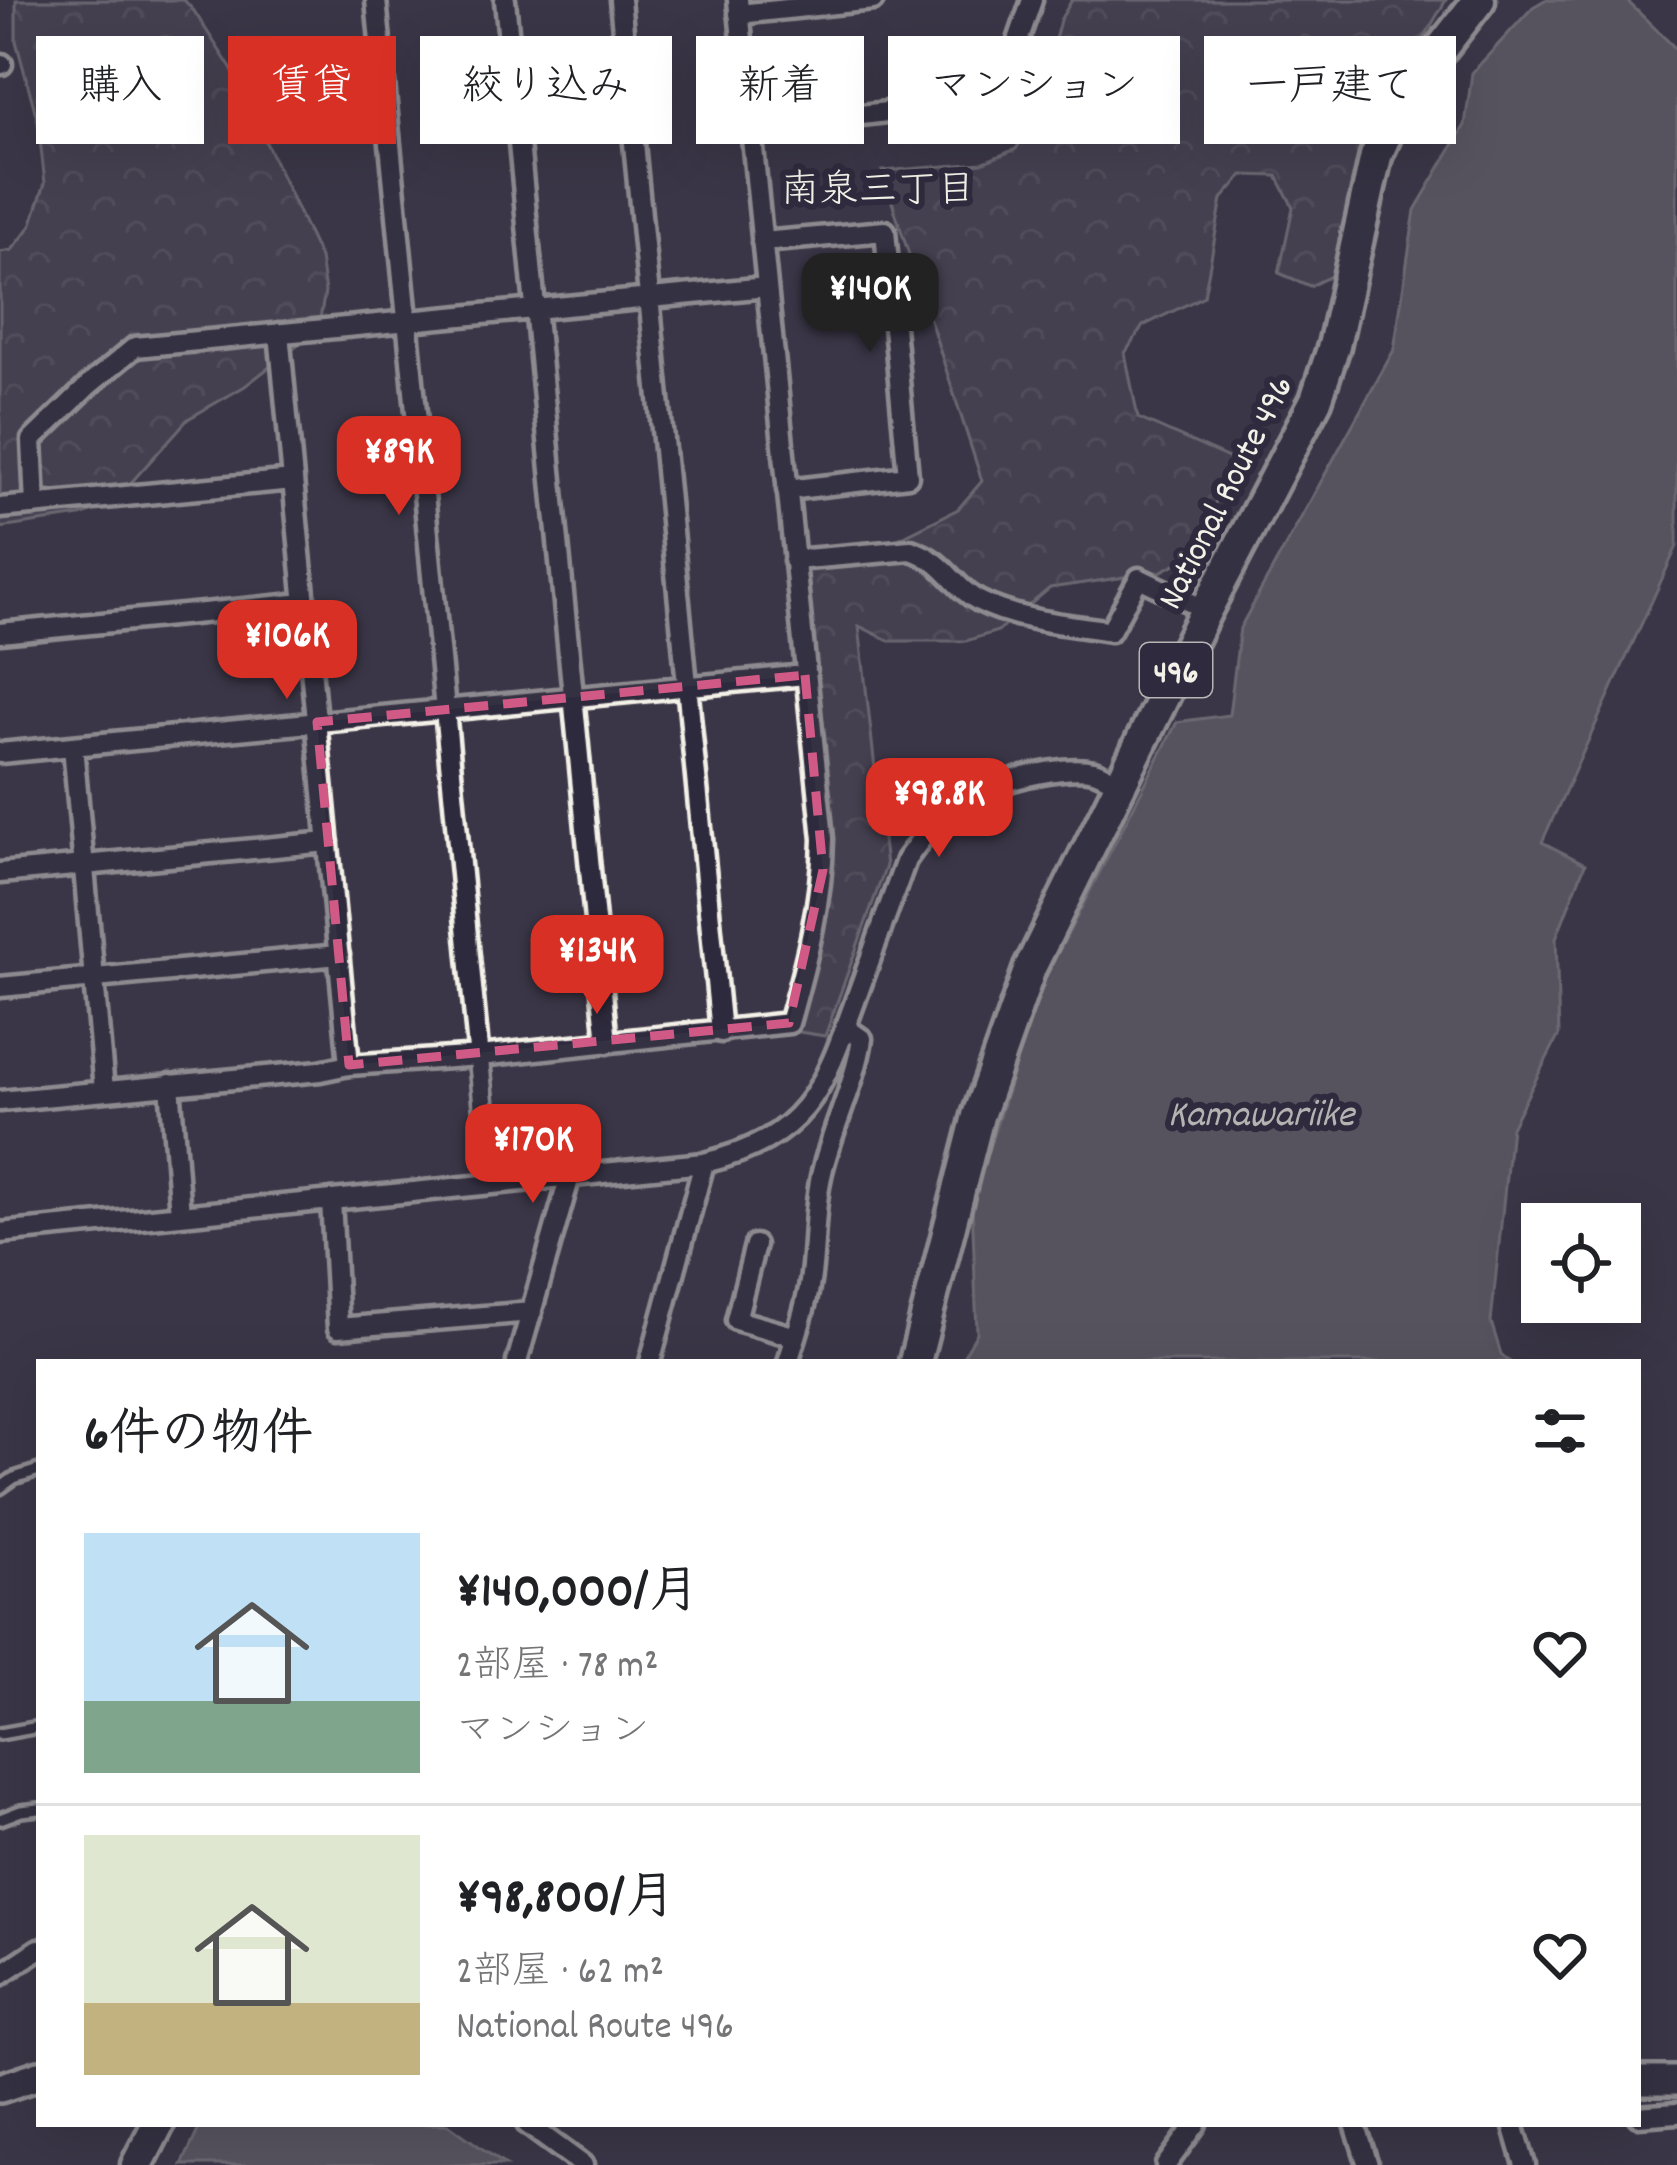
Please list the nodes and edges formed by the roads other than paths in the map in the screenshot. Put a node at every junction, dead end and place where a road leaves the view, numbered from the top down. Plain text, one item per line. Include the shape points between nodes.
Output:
1 (376, 0) edge
2 (506, 0) edge
3 (620, 0) edge
4 (873, 0) edge
5 (1032, 0) edge
6 (1478, 0) edge
7 (738, 7) edge
8 (864, 115) edge
9 (753, 144) edge
10 (762, 242) junction
11 (766, 287) junction
12 (649, 298) junction
13 (536, 309) junction
14 (406, 321) junction
15 (279, 333) junction
16 (293, 480) junction
17 (787, 490) junction
18 (35, 505) junction
19 (0, 508) edge
20 (794, 560) junction
21 (305, 603) junction
22 (1206, 610) junction
23 (0, 633) edge
24 (806, 675) junction
25 (687, 687) junction
26 (573, 698) junction
27 (444, 710) junction
28 (316, 722) junction
29 (73, 746) junction
30 (0, 753) edge
31 (1120, 784) junction
32 (328, 842) junction
33 (83, 865) junction
34 (0, 873) edge
35 (339, 955) junction
36 (94, 978) junction
37 (0, 987) edge
38 (845, 1028) junction
39 (721, 1032) junction
40 (607, 1043) junction
41 (480, 1056) junction
42 (350, 1065) junction
43 (170, 1084) junction
44 (104, 1090) junction
45 (0, 1101) edge
46 (704, 1163) junction
47 (570, 1176) junction
48 (490, 1183) junction
49 (331, 1200) junction
50 (180, 1214) junction
51 (0, 1233) edge
52 (755, 1245) dead end
53 (532, 1312) junction
54 (796, 1337) junction
55 (519, 1359) edge
56 (651, 1359) edge
57 (789, 1359) edge
58 (916, 1359) edge
59 (36, 1471) edge
60 (0, 1488) edge
61 (36, 1728) edge
62 (0, 1735) edge
63 (36, 1809) edge
64 (0, 1819) edge
65 (36, 1951) edge
66 (0, 1975) edge
67 (36, 2075) edge
68 (1641, 2081) edge
69 (1677, 2081) edge
70 (0, 2088) edge
71 (1677, 2113) edge
72 (1641, 2116) edge
73 (156, 2127) edge
74 (530, 2127) edge
75 (1194, 2127) edge
76 (1356, 2127) edge
77 (1514, 2127) edge
78 (137, 2165) edge
79 (583, 2165) edge
80 (1166, 2165) edge
81 (1368, 2165) edge
82 (1525, 2165) edge

1 - 14 street
2 - 13 street
3 - 12 street
4 - 7 street
5 - 8 street via 998,99
6 - 22 highway, National Route 496 / 496 via 1400,100 1376,156 1316,400
9 - 10 street
10 - 11 street
10 - 17 street via 885,231 908,476
11 - 12 street
11 - 17 street
12 - 13 street
12 - 25 street
13 - 14 street
13 - 26 street
14 - 15 street
14 - 27 street
15 - 16 street
15 - 18 street via 135,347 32,440
16 - 18 street
16 - 21 street
17 - 20 street
18 - 19 street
20 - 22 street via 911,550 942,566 975,599 1109,631 1138,578
20 - 24 street
21 - 23 street
21 - 28 street
22 - 31 highway, National Route 496 / 496
24 - 25 street
24 - 39 street via 823,839 806,963 789,1023
25 - 26 street
25 - 39 street
26 - 27 street
26 - 40 street
27 - 28 street
27 - 41 street
28 - 29 street
28 - 32 street
29 - 30 street
29 - 33 street
31 - 38 street via 1079,769 1040,774 988,786 952,806 906,860
31 - 58 highway, National Route 496 / 496 via 1030,968 978,1116
32 - 33 street
32 - 35 street
33 - 34 street
33 - 36 street
35 - 36 street
35 - 42 street
36 - 37 street
36 - 44 street
38 - 46 street via 825,1080 798,1115 758,1146
38 - 54 street via 862,1040 821,1174
39 - 40 street
40 - 41 street
41 - 42 street
41 - 48 street
42 - 43 street
43 - 44 street
43 - 50 street
44 - 45 street
46 - 47 street
46 - 56 street
47 - 48 street
47 - 53 street
48 - 49 street
49 - 50 street
49 - 53 street via 338,1328
50 - 51 street
52 - 54 street via 736,1320
53 - 55 street
54 - 57 street
59 - 60 lane
61 - 62 lane
63 - 64 lane
65 - 66 street
67 - 70 main road
68 - 69 main road
71 - 72 street
73 - 78 highway
74 - 79 street
75 - 80 street
76 - 81 street
77 - 82 street

